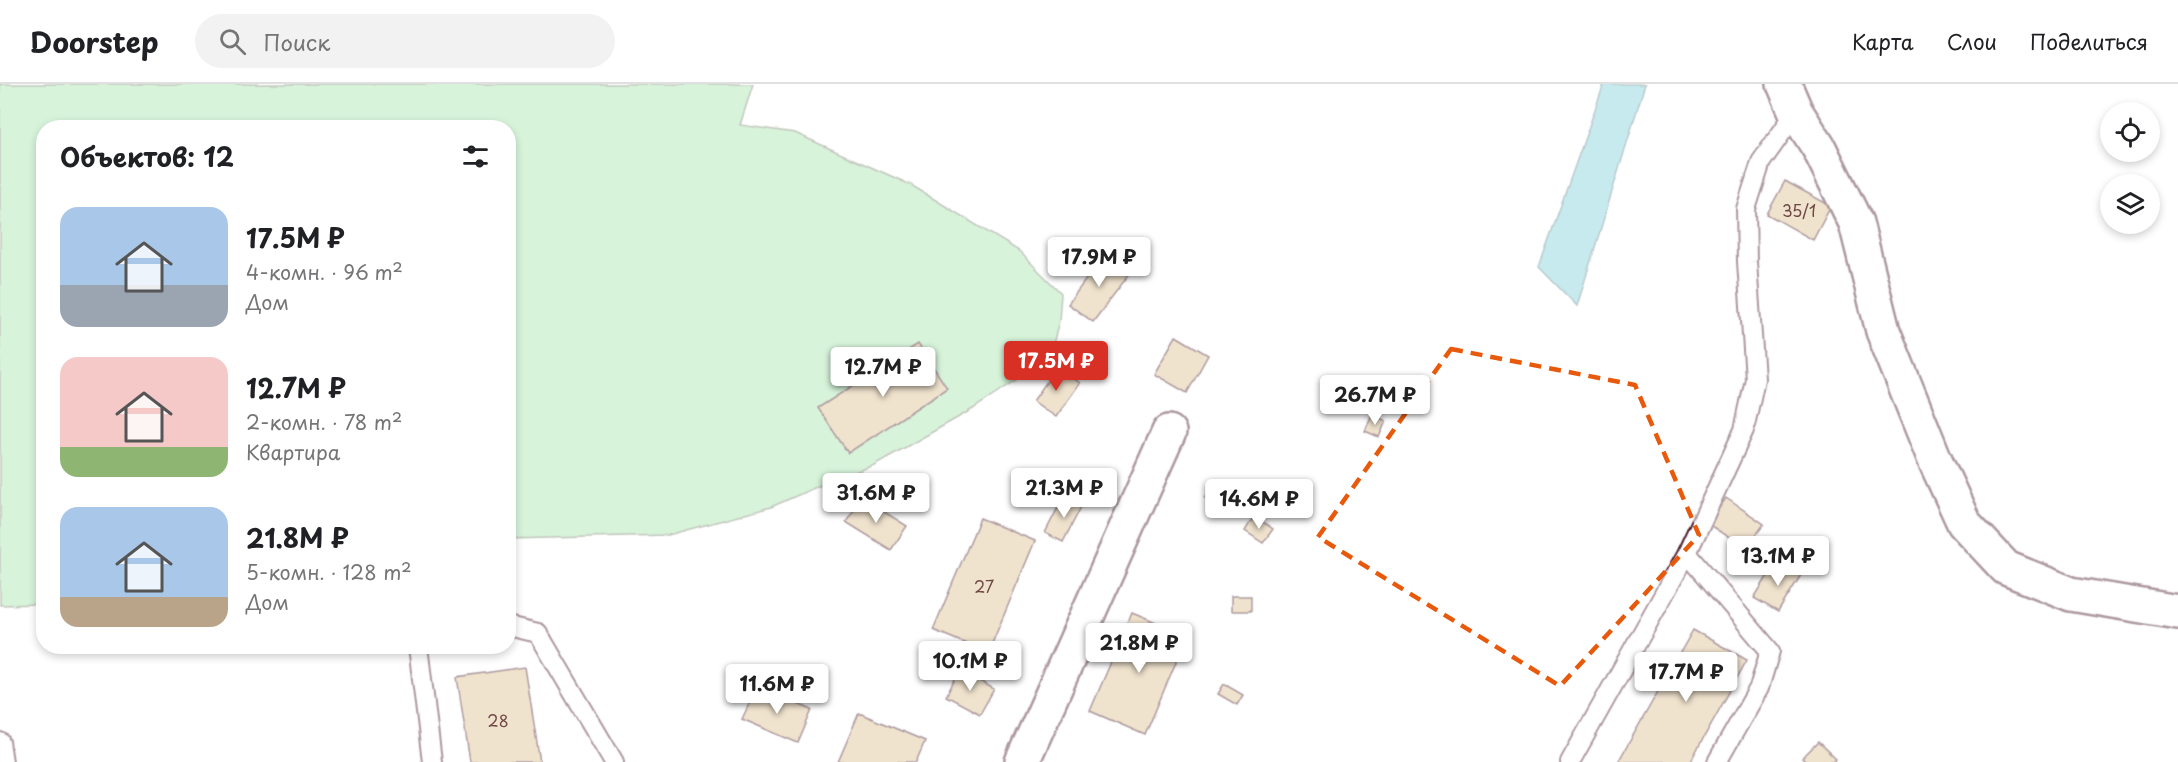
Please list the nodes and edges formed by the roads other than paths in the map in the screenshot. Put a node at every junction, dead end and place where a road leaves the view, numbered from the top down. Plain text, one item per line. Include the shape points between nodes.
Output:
1 (1790, 98) edge
2 (1168, 432) dead end
3 (1688, 553) junction
4 (2178, 612) edge
5 (516, 628) edge
6 (419, 654) edge
7 (0, 742) edge
8 (3, 762) edge
9 (432, 762) edge
10 (614, 762) edge
11 (1022, 762) edge
12 (1570, 762) edge
13 (1717, 762) edge

1 - 3 lane via 1761,162 1746,209 1755,379 1744,430
1 - 4 street via 1820,148 1856,223 1883,331 1964,524 2006,568 2071,594
2 - 11 street
3 - 12 lane
3 - 13 lane via 1770,651 1759,688
5 - 10 lane via 538,633
6 - 9 lane
7 - 8 lane

